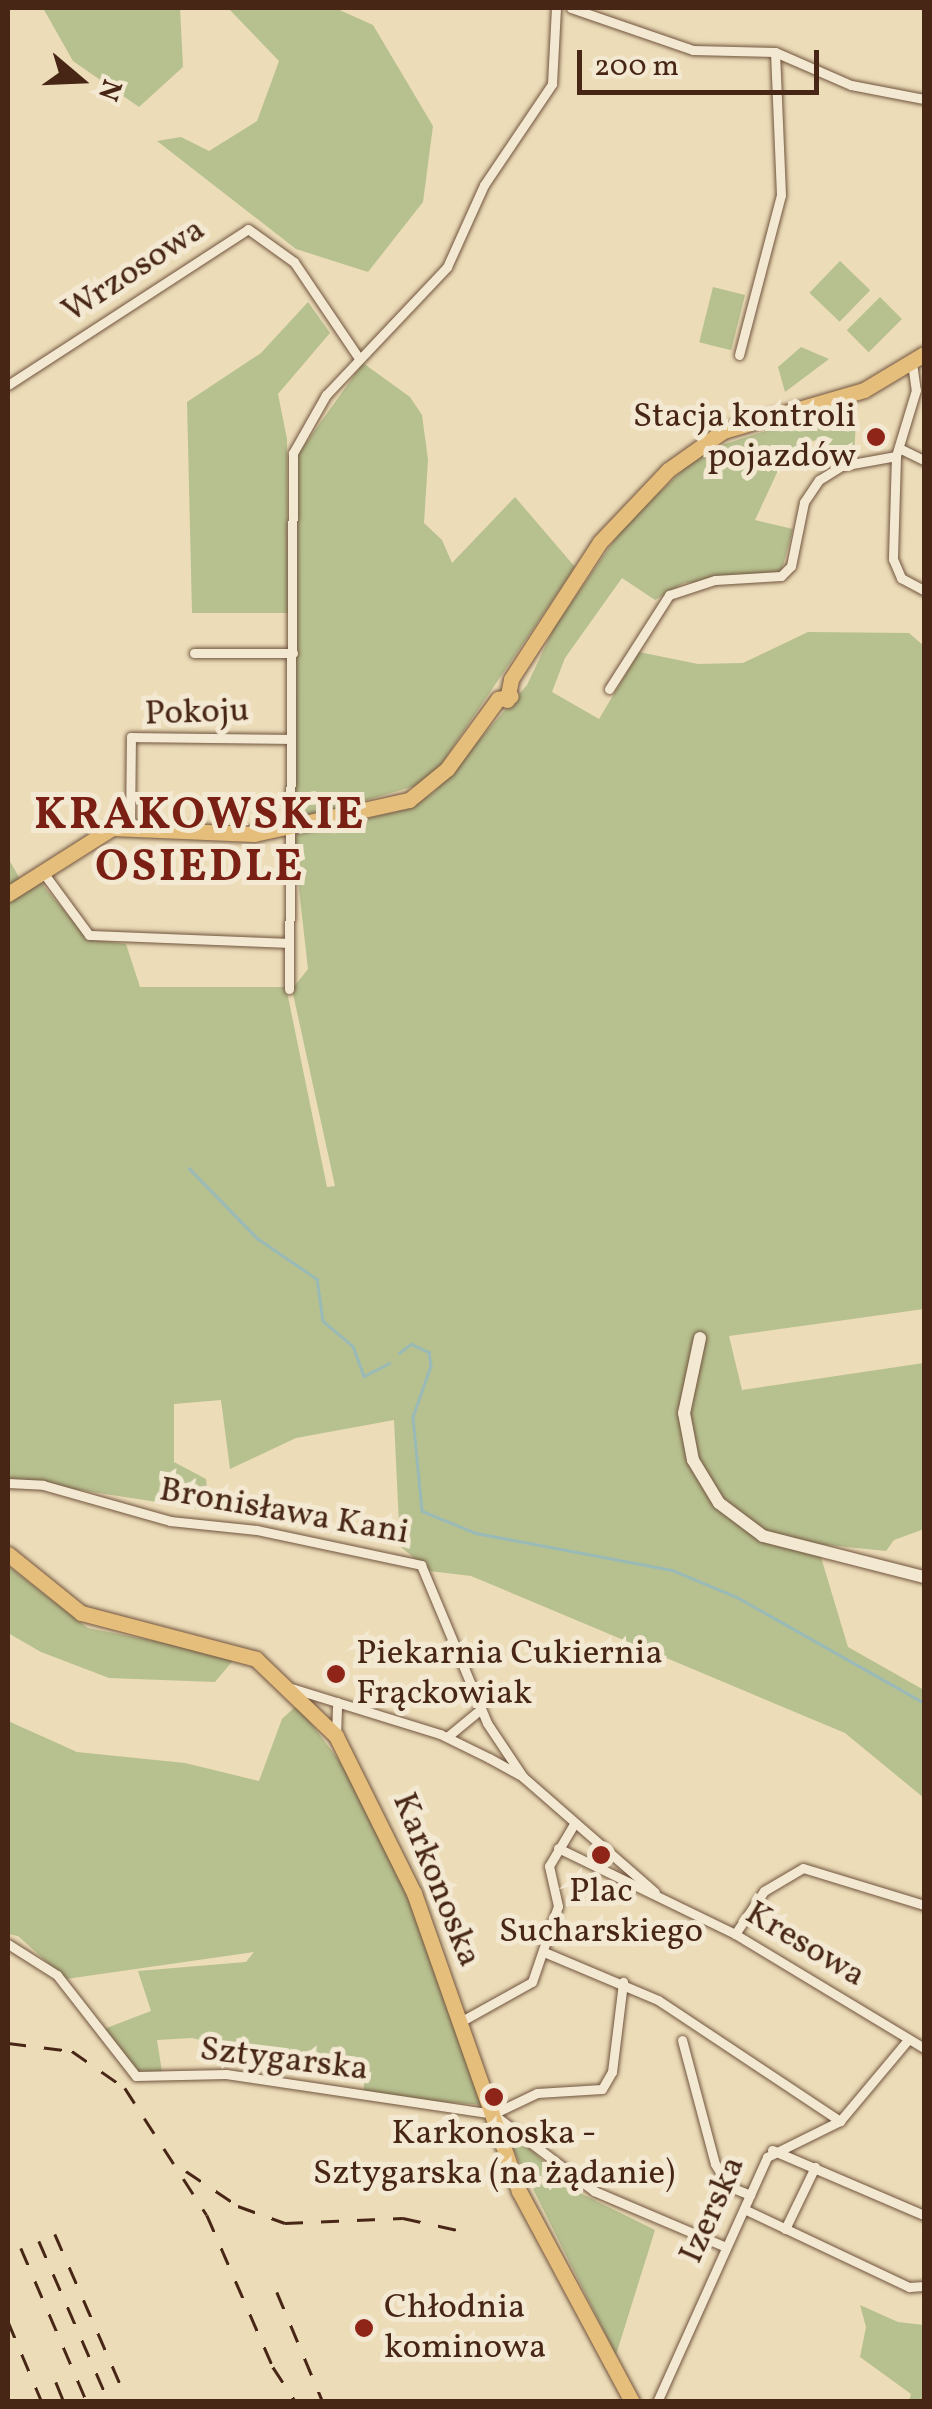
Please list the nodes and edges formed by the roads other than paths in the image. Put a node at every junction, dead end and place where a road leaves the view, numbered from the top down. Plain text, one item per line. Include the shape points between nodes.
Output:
1 (556, 8) edge
2 (573, 9) edge
3 (557, 20) junction
4 (776, 52) junction
5 (924, 99) edge
6 (739, 355) dead end
7 (358, 357) junction
8 (918, 358) edge
9 (8, 385) edge
10 (899, 452) junction
11 (924, 460) edge
12 (924, 590) edge
13 (194, 653) dead end
14 (293, 654) junction
15 (609, 688) dead end
16 (291, 738) junction
17 (130, 829) junction
18 (288, 830) junction
19 (39, 873) junction
20 (8, 894) edge
21 (286, 943) junction
22 (289, 989) dead end
23 (700, 1338) dead end
24 (8, 1483) edge
25 (8, 1554) edge
26 (924, 1577) edge
27 (288, 1687) junction
28 (337, 1702) junction
29 (481, 1710) junction
30 (365, 1711) junction
31 (338, 1728) junction
32 (444, 1736) junction
33 (523, 1777) junction
34 (574, 1824) junction
35 (558, 1848) junction
36 (655, 1892) junction
37 (924, 1905) edge
38 (735, 1934) junction
39 (8, 1944) edge
40 (544, 1952) junction
41 (623, 1982) junction
42 (460, 2022) junction
43 (682, 2040) dead end
44 (907, 2040) junction
45 (924, 2048) edge
46 (493, 2114) junction
47 (840, 2121) junction
48 (772, 2150) junction
49 (816, 2167) junction
50 (750, 2195) junction
51 (744, 2209) junction
52 (924, 2216) edge
53 (785, 2230) junction
54 (726, 2247) junction
55 (924, 2286) edge
56 (632, 2402) edge
57 (657, 2402) edge

1 - 3 street
2 - 3 street
2 - 4 street via 693,50
3 - 7 street via 552,84 484,185 447,266
4 - 5 street via 833,80
4 - 6 street via 780,195
7 - 9 street, Wrzosowa via 294,262 248,229
7 - 14 street via 307,421 293,453
8 - 10 street
8 - 18 main road via 864,390 746,422 695,448 614,524 514,673 509,698 488,712 420,795
10 - 11 street
10 - 12 street via 893,559 901,578
10 - 15 street via 841,466 820,480 799,517 791,566 781,576 715,580 669,595 653,610
13 - 14 street
14 - 16 street
16 - 17 street, Pokoju via 132,738
16 - 18 street
17 - 18 main road
17 - 19 main road via 91,836
18 - 21 street
19 - 20 main road
19 - 21 street via 89,935
21 - 22 street
23 - 26 street via 687,1382 693,1460 733,1516 764,1536
24 - 29 street, Bronisława Kani via 170,1522 257,1530 421,1565
25 - 27 main road, Karkonoska via 80,1613 242,1652
27 - 28 street
27 - 31 main road, Karkonoska
28 - 30 street
28 - 31 street
29 - 32 street
29 - 33 street, Bronisława Kani
30 - 31 street
30 - 32 street
31 - 42 main road, Karkonoska via 400,1862
32 - 33 street
33 - 34 street
34 - 35 street
34 - 36 street
35 - 36 street
35 - 40 street via 548,1866 558,1906
36 - 38 street, Kresowa
37 - 38 street via 803,1868 764,1891
38 - 44 street, Kresowa
39 - 46 street, Sztygarska via 57,1975 136,2076 226,2074
40 - 41 street
40 - 42 street via 532,1982
41 - 46 street via 612,2072 602,2089 550,2090 508,2101
41 - 47 street via 704,2026
42 - 46 main road, Karkonoska
43 - 50 street via 716,2164 728,2186
44 - 45 street, Kresowa
44 - 47 street, Izerska
46 - 54 street via 594,2191
46 - 56 main road, Karkonoska via 519,2190
47 - 48 street, Izerska
48 - 49 street
48 - 50 street, Izerska
49 - 52 street
49 - 53 street
50 - 51 street, Izerska
51 - 53 street
51 - 54 street, Izerska
53 - 55 street via 909,2286
54 - 57 street, Izerska

